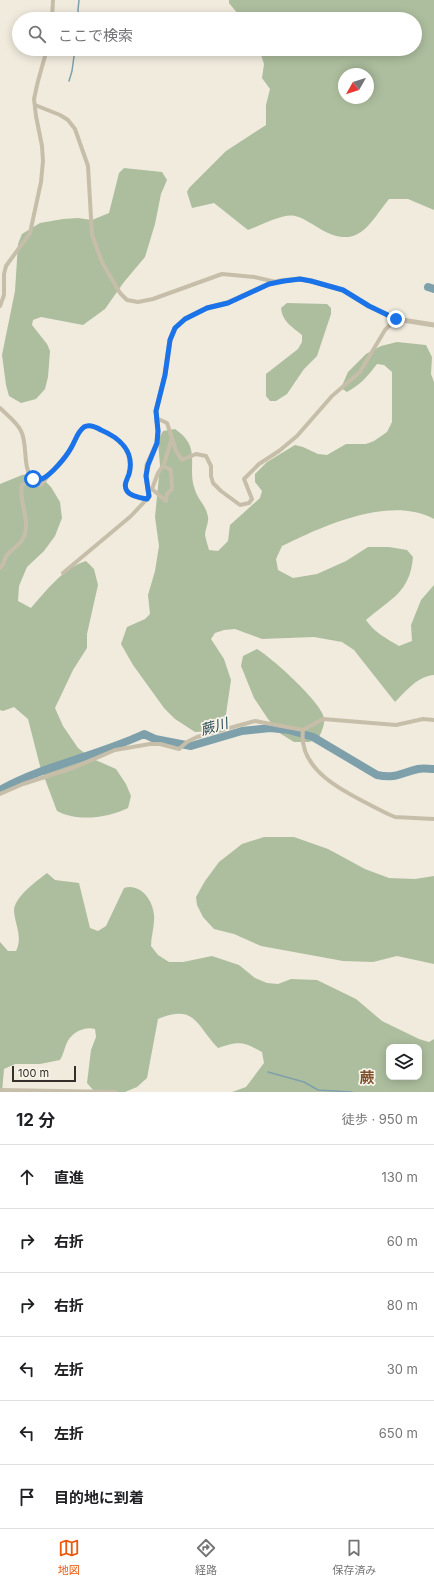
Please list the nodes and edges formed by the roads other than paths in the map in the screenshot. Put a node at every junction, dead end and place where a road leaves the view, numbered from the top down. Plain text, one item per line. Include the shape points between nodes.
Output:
1 (53, 0) edge
2 (52, 12) edge
3 (45, 56) edge
4 (35, 105) junction
5 (276, 282) junction
6 (0, 306) edge
7 (396, 319) junction
8 (434, 325) edge
9 (0, 408) edge
10 (156, 418) junction
11 (172, 438) junction
12 (163, 466) junction
13 (50, 474) junction
14 (150, 490) junction
15 (147, 499) junction
16 (0, 568) edge
17 (62, 573) dead end
18 (434, 720) edge
19 (303, 730) junction
20 (0, 794) edge
21 (434, 819) edge
22 (0, 1090) edge
23 (116, 1092) edge

1 - 2 street
3 - 4 street via 34,99
4 - 5 street via 60,115 75,129 89,171 92,235 102,262 120,293 127,300 138,302 153,299 222,274
4 - 6 street via 42,146 41,182 30,233 6,266 4,295
5 - 7 street via 300,279 331,286
5 - 10 street via 228,303 202,310 175,328 170,340
7 - 8 street
7 - 11 street via 385,330 360,372 332,396 296,436 259,464 244,479 252,499 249,503 240,505 213,484 210,476 211,466 206,456 196,454 182,460
9 - 13 street via 22,431 30,476 38,480
10 - 11 street via 167,423
10 - 14 street via 157,443 146,476
11 - 12 street
12 - 14 street
12 - 14 street via 172,470 172,489 167,494 166,501
13 - 15 street via 65,457 81,430 85,426 93,426 124,444 129,455 129,473 125,487 129,494
13 - 16 street via 41,485 22,485 26,533 17,547 7,555
14 - 15 street
15 - 17 street via 131,516
18 - 19 street via 423,719 396,725 323,719
19 - 20 street via 255,721 197,737 179,749 150,744 115,750
19 - 21 street via 303,747 308,760 320,775 395,817
22 - 23 street

